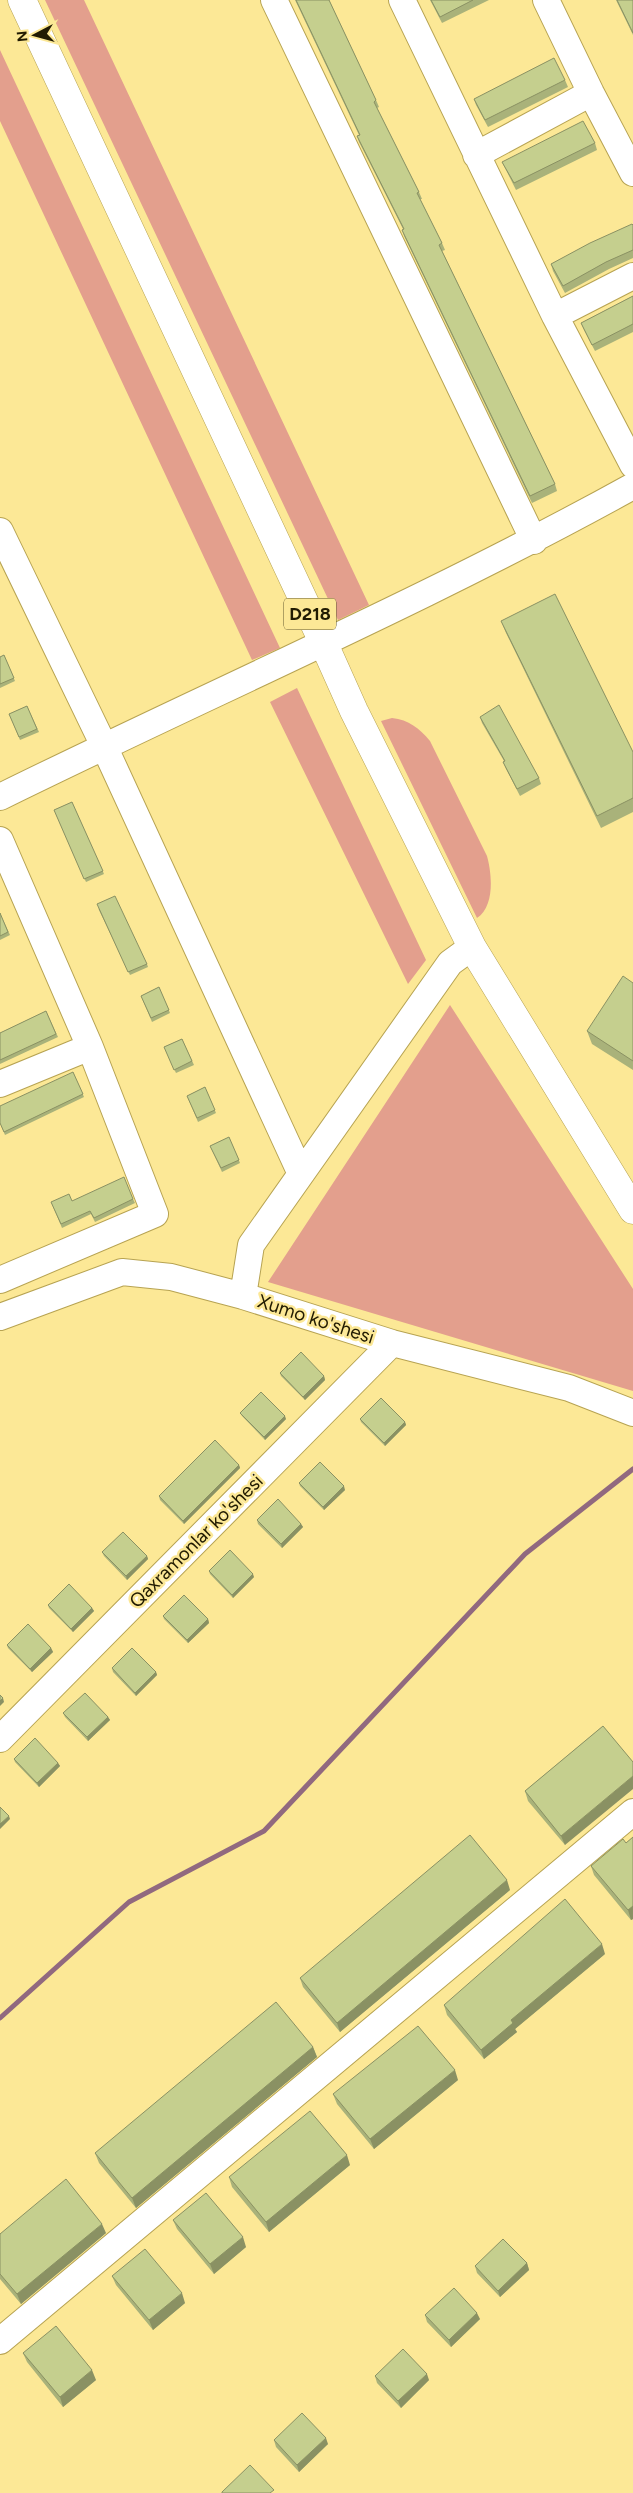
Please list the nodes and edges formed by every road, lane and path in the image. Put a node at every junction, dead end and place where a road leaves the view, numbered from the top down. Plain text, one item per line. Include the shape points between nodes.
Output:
1 (22, 0) edge
2 (274, 0) edge
3 (402, 0) edge
4 (546, 0) edge
5 (590, 93) junction
6 (476, 155) junction
7 (633, 173) edge
8 (633, 276) edge
9 (555, 316) junction
10 (633, 465) edge
11 (633, 486) edge
12 (0, 531) edge
13 (534, 541) junction
14 (324, 644) junction
15 (104, 746) junction
16 (0, 797) edge
17 (0, 840) edge
18 (9, 885) edge
19 (472, 948) junction
20 (90, 1047) junction
21 (0, 1084) edge
22 (301, 1174) junction
23 (633, 1210) edge
24 (0, 1280) edge
25 (243, 1296) junction
26 (0, 1317) edge
27 (392, 1343) junction
28 (633, 1413) edge
29 (0, 1739) edge
30 (633, 1812) edge
31 (0, 2341) edge

1 - 14 main road, D218
2 - 13 street
3 - 6 street
4 - 5 street
5 - 6 street
5 - 7 street
6 - 9 street
8 - 9 street
9 - 10 street
11 - 13 street
12 - 15 street
13 - 14 street
14 - 15 street
14 - 19 main road, D218
15 - 16 street
15 - 22 street
17 - 18 street
18 - 20 street
19 - 22 street via 450,963
19 - 23 main road, D218
20 - 21 street
20 - 24 street via 155,1214
22 - 25 street via 252,1245
25 - 26 street, Xumo ko'shesi via 171,1277 122,1272
25 - 27 street, Xumo ko'shesi
27 - 28 street, Xumo ko'shesi via 569,1388
27 - 29 street, Qaxramonlar ko'shesi
30 - 31 street

